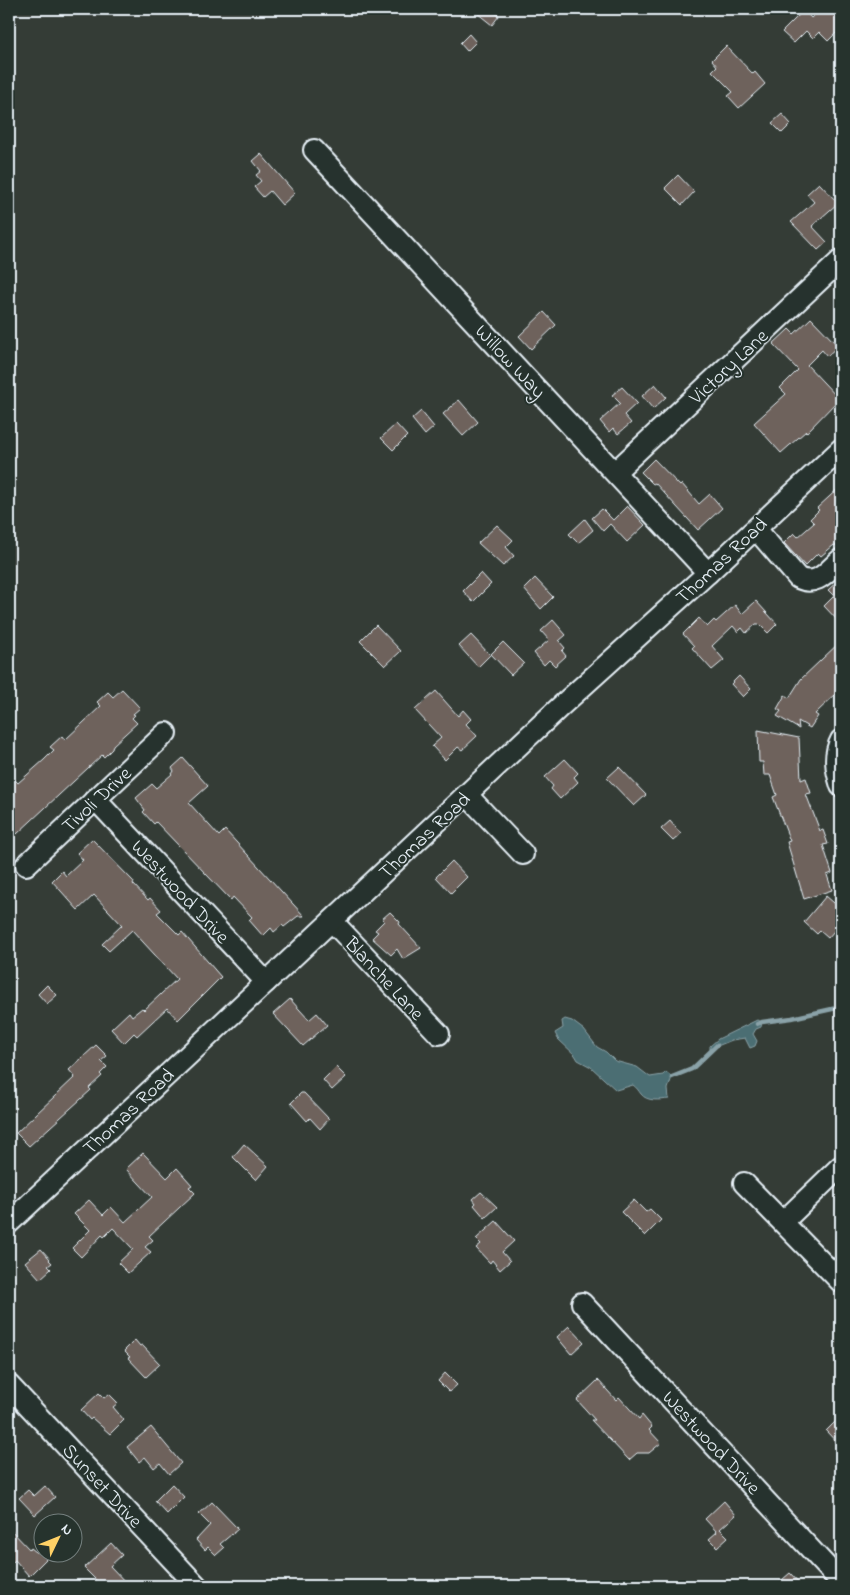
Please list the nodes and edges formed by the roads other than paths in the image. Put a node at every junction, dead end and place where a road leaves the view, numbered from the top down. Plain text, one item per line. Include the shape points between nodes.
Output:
1 (314, 150) dead end
2 (841, 261) edge
3 (841, 449) edge
4 (615, 472) junction
5 (756, 529) junction
6 (841, 559) edge
7 (708, 573) junction
8 (166, 733) dead end
9 (841, 740) edge
10 (841, 786) edge
11 (467, 795) junction
12 (95, 799) junction
13 (523, 854) dead end
14 (26, 865) dead end
15 (332, 921) junction
16 (266, 982) junction
17 (439, 1034) dead end
18 (841, 1166) edge
19 (744, 1183) dead end
20 (783, 1222) junction
21 (9, 1223) edge
22 (841, 1282) edge
23 (582, 1303) dead end
24 (9, 1385) edge
25 (841, 1582) edge
26 (197, 1586) edge

1 - 4 street, Willow Way
2 - 4 street, Victory Lane
3 - 5 street, Thomas Road
4 - 7 street, Willow Way
5 - 6 street via 798,578 806,581 817,581
5 - 7 street, Thomas Road
7 - 11 street, Thomas Road
8 - 12 street, Tivoli Drive
9 - 10 street via 836,750 836,770
11 - 13 street
11 - 15 street, Thomas Road
12 - 14 street, Tivoli Drive
12 - 16 street, Westwood Drive
15 - 16 street, Thomas Road
15 - 17 street, Blanche Lane
16 - 21 street, Thomas Road
18 - 20 street
19 - 20 street
20 - 22 street
23 - 25 street, Westwood Drive
24 - 26 street, Sunset Drive

